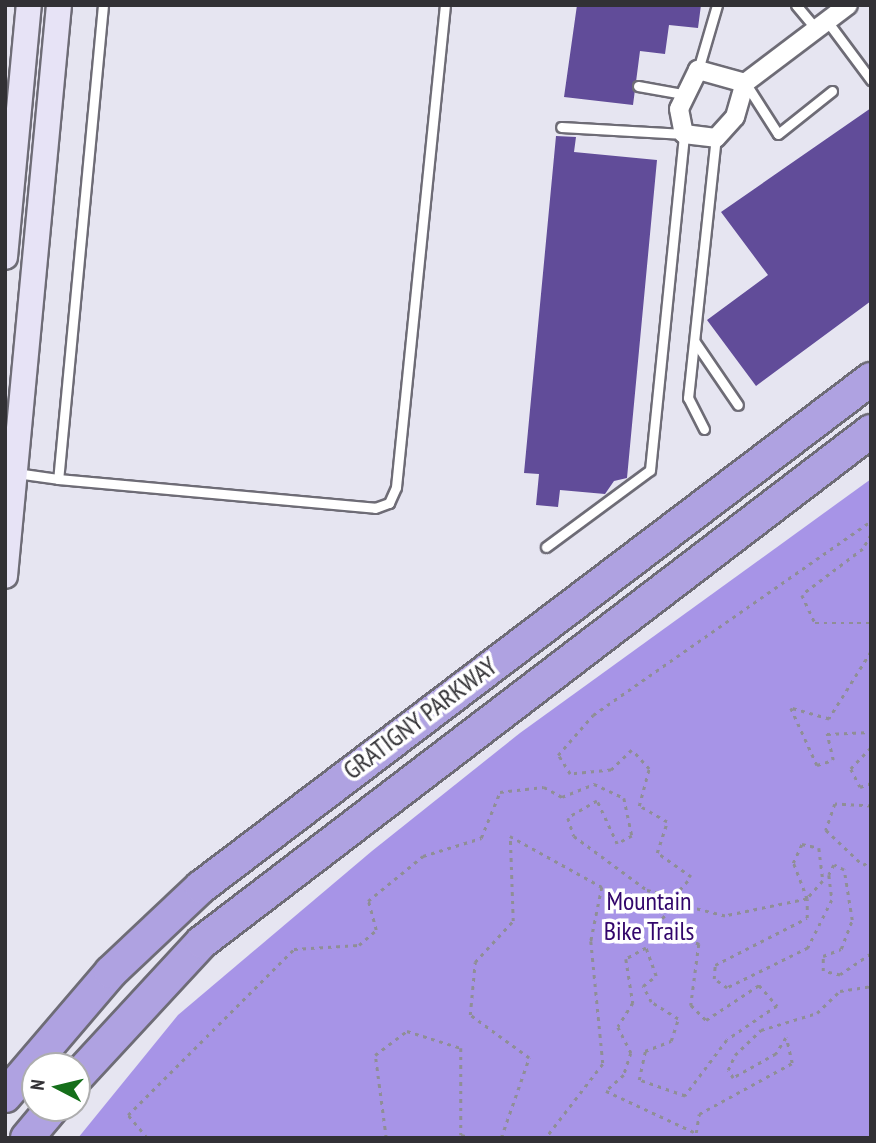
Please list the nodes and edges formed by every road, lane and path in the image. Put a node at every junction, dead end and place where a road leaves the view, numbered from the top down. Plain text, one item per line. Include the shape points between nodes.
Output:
1 (29, 5) edge
2 (59, 5) edge
3 (103, 5) edge
4 (445, 5) edge
5 (717, 5) edge
6 (796, 5) edge
7 (848, 5) edge
8 (822, 25) junction
9 (698, 71) junction
10 (871, 80) edge
11 (745, 83) junction
12 (638, 86) dead end
13 (832, 91) dead end
14 (683, 94) junction
15 (561, 127) dead end
16 (684, 134) junction
17 (716, 138) junction
18 (5, 257) edge
19 (695, 342) junction
20 (871, 379) edge
21 (738, 405) dead end
22 (704, 429) dead end
23 (871, 431) edge
24 (10, 472) edge
25 (58, 480) junction
26 (871, 521) edge
27 (871, 535) edge
28 (546, 547) dead end
29 (5, 576) edge
30 (871, 623) edge
31 (871, 652) edge
32 (871, 732) edge
33 (871, 748) edge
34 (871, 783) edge
35 (871, 806) edge
36 (871, 860) edge
37 (807, 899) junction
38 (871, 954) edge
39 (871, 986) edge
40 (91, 1062) edge
41 (5, 1096) edge
42 (40, 1122) edge
43 (27, 1138) edge
44 (147, 1138) edge
45 (386, 1138) edge
46 (475, 1138) edge
47 (501, 1138) edge
48 (546, 1138) edge

1 - 18 main road
2 - 24 main road
3 - 25 lane
4 - 25 lane via 392,500 366,508
5 - 9 lane
6 - 8 lane
7 - 8 street
8 - 10 lane
8 - 11 street
9 - 11 street
9 - 14 street
11 - 13 lane via 778,134
11 - 17 street via 735,117
12 - 14 lane
14 - 16 street via 679,109
15 - 16 lane
16 - 17 street
16 - 28 lane via 650,470
17 - 19 lane
19 - 21 lane
19 - 22 lane via 688,398
20 - 41 highway, GRATIGNY PARKWAY via 201,887 111,972
23 - 40 highway, GRATIGNY PARKWAY via 202,942
24 - 25 lane
24 - 29 main road
26 - 44 path via 593,715 558,755 570,774 611,770 632,750 649,769 639,806 667,822 657,853 691,877 674,896 647,890 574,836 568,818 597,801 617,844 632,836 624,798 594,784 562,797 544,787 500,792 481,838 423,856 368,901 376,930 359,945 294,949 128,1115
27 - 30 path via 863,549 802,595 815,622
31 - 32 path via 829,719 791,708 817,765 833,760 827,734
33 - 34 path via 851,769 860,787
35 - 36 path via 835,804 827,830 863,865
37 - 37 path via 793,863 802,845 819,848 823,880
37 - 38 path via 807,918 715,965 714,979 727,988 808,948 832,900 829,875 834,865 844,870 852,920 841,949 822,956 823,971 840,975
37 - 39 path via 725,916 677,904 659,922 699,944 691,1005 706,1020 760,985 777,1006 727,1040 685,1096 639,1080 645,1051 671,1041 678,1019 651,1002 643,986 656,976 646,948 626,959 633,1003 618,1027 631,1053 624,1076 606,1091 696,1133 699,1114 792,1063 786,1038 776,1054 733,1078 728,1070 735,1055 761,1030 817,1013 840,991
42 - 43 highway
45 - 46 path via 375,1055 407,1031 461,1048 461,1135
47 - 48 path via 529,1058 470,1015 475,962 513,920 510,836 602,887 592,942 603,1064

